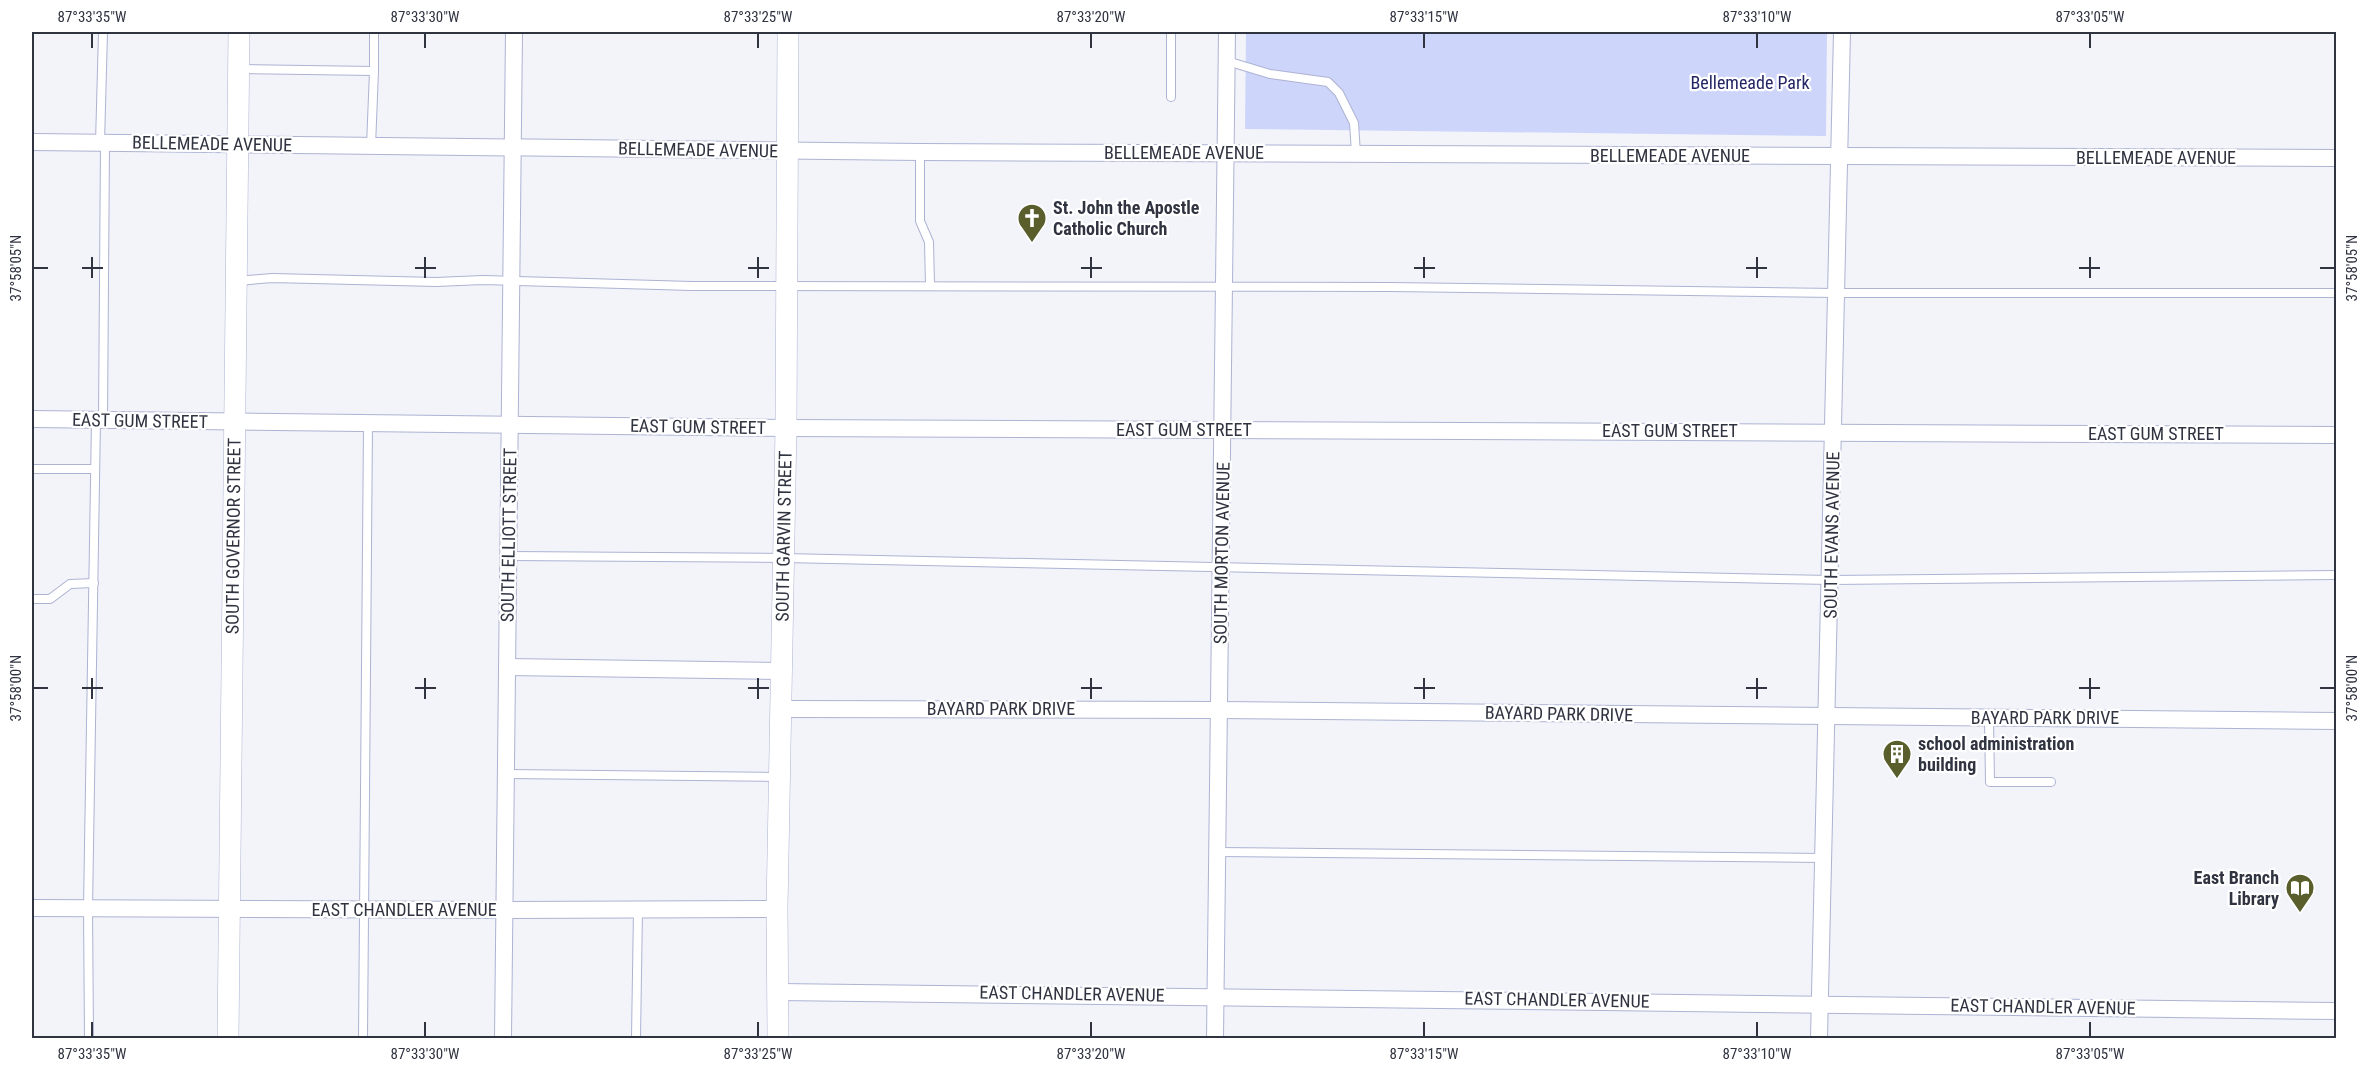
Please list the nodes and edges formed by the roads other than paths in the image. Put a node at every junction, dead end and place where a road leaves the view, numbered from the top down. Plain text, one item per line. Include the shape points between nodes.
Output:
1 (103, 32) edge
2 (239, 32) edge
3 (374, 32) edge
4 (514, 32) edge
5 (788, 32) edge
6 (1172, 32) edge
7 (1227, 32) edge
8 (1842, 32) edge
9 (1227, 61) junction
10 (239, 69) junction
11 (374, 71) junction
12 (1171, 97) dead end
13 (32, 142) edge
14 (102, 143) junction
15 (238, 144) junction
16 (371, 146) junction
17 (512, 148) junction
18 (788, 151) junction
19 (920, 152) junction
20 (1226, 154) junction
21 (1356, 154) junction
22 (1839, 157) junction
23 (2337, 158) edge
24 (237, 281) junction
25 (511, 282) junction
26 (787, 284) junction
27 (930, 285) junction
28 (1224, 288) junction
29 (1836, 293) junction
30 (2337, 293) edge
31 (32, 419) edge
32 (100, 420) junction
33 (235, 422) junction
34 (368, 424) junction
35 (510, 425) junction
36 (786, 428) junction
37 (1224, 430) junction
38 (1834, 431) junction
39 (2337, 435) edge
40 (32, 469) edge
41 (95, 469) junction
42 (508, 556) junction
43 (784, 558) junction
44 (1222, 567) junction
45 (2337, 575) edge
46 (1831, 580) junction
47 (94, 583) junction
48 (32, 599) edge
49 (507, 667) junction
50 (782, 671) junction
51 (782, 709) junction
52 (1220, 710) junction
53 (1828, 717) junction
54 (1989, 718) junction
55 (2337, 721) edge
56 (506, 774) junction
57 (780, 777) junction
58 (2051, 782) dead end
59 (1218, 852) junction
60 (1824, 858) junction
61 (32, 908) edge
62 (88, 908) junction
63 (639, 909) junction
64 (777, 909) junction
65 (230, 910) junction
66 (363, 910) junction
67 (504, 910) junction
68 (778, 992) junction
69 (1215, 996) junction
70 (1820, 1004) junction
71 (2337, 1011) edge
72 (89, 1038) edge
73 (228, 1038) edge
74 (363, 1038) edge
75 (503, 1038) edge
76 (636, 1038) edge
77 (778, 1038) edge
78 (1215, 1038) edge
79 (1819, 1038) edge

1 - 14 lane
2 - 10 street, SOUTH GOVERNOR STREET
3 - 11 lane
4 - 17 street, SOUTH ELLIOTT STREET
5 - 18 street, SOUTH GARVIN STREET
6 - 12 lane
7 - 9 street, SOUTH MORTON AVENUE
8 - 22 street, SOUTH EVANS AVENUE
9 - 20 street, SOUTH MORTON AVENUE
9 - 21 lane via 1270,74 1328,82 1339,93 1354,123
10 - 11 lane
10 - 15 street, SOUTH GOVERNOR STREET
11 - 16 lane
13 - 14 street, BELLEMEADE AVENUE
14 - 15 street, BELLEMEADE AVENUE
14 - 32 lane
15 - 16 street, BELLEMEADE AVENUE
15 - 24 street, SOUTH GOVERNOR STREET
16 - 17 street, BELLEMEADE AVENUE
17 - 18 street, BELLEMEADE AVENUE
17 - 25 street, SOUTH ELLIOTT STREET
18 - 19 street, BELLEMEADE AVENUE
18 - 26 street, SOUTH GARVIN STREET
19 - 20 street, BELLEMEADE AVENUE
19 - 27 lane via 920,221 930,242
20 - 21 street, BELLEMEADE AVENUE
20 - 28 street, SOUTH MORTON AVENUE
21 - 22 street, BELLEMEADE AVENUE
22 - 23 street, BELLEMEADE AVENUE
22 - 29 street, SOUTH EVANS AVENUE
24 - 25 lane via 272,278
24 - 33 street, SOUTH GOVERNOR STREET
25 - 26 lane
25 - 35 street, SOUTH ELLIOTT STREET
26 - 27 lane
26 - 36 street, SOUTH GARVIN STREET
27 - 28 lane
28 - 29 lane
28 - 37 street, SOUTH MORTON AVENUE
29 - 30 lane
29 - 38 street, SOUTH EVANS AVENUE
31 - 32 street, EAST GUM STREET
32 - 33 street, EAST GUM STREET
32 - 41 lane
33 - 34 street, EAST GUM STREET
33 - 65 street, SOUTH GOVERNOR STREET
34 - 35 street, EAST GUM STREET
34 - 66 lane
35 - 36 street, EAST GUM STREET
35 - 42 street, SOUTH ELLIOTT STREET
36 - 37 street, EAST GUM STREET
36 - 43 street, SOUTH GARVIN STREET
37 - 38 street, EAST GUM STREET
37 - 44 street, SOUTH MORTON AVENUE
38 - 39 street, EAST GUM STREET
38 - 46 street, SOUTH EVANS AVENUE
40 - 41 lane
41 - 47 lane
42 - 43 lane
42 - 49 street, SOUTH ELLIOTT STREET
43 - 44 lane
43 - 50 street, SOUTH GARVIN STREET
44 - 46 lane
44 - 52 street, SOUTH MORTON AVENUE
45 - 46 lane
46 - 53 street, SOUTH EVANS AVENUE
47 - 48 lane via 70,584 50,599
47 - 62 lane
49 - 50 street
49 - 56 street, SOUTH ELLIOTT STREET
50 - 51 street, SOUTH GARVIN STREET
51 - 52 street, BAYARD PARK DRIVE
51 - 57 street, SOUTH GARVIN STREET
52 - 53 street, BAYARD PARK DRIVE
52 - 59 street, SOUTH MORTON AVENUE
53 - 54 street, BAYARD PARK DRIVE
53 - 60 street, SOUTH EVANS AVENUE
54 - 55 street, BAYARD PARK DRIVE
54 - 58 lane via 1990,782
56 - 57 lane
56 - 67 street, SOUTH ELLIOTT STREET
57 - 64 street, SOUTH GARVIN STREET
59 - 60 lane
59 - 69 street, SOUTH MORTON AVENUE
60 - 70 street, SOUTH EVANS AVENUE
61 - 62 street, EAST CHANDLER AVENUE
62 - 65 street, EAST CHANDLER AVENUE
62 - 72 lane
63 - 64 street, EAST CHANDLER AVENUE
63 - 67 street, EAST CHANDLER AVENUE
63 - 76 lane
64 - 68 street, SOUTH GARVIN STREET
65 - 66 street, EAST CHANDLER AVENUE
65 - 73 street, SOUTH GOVERNOR STREET
66 - 67 street, EAST CHANDLER AVENUE
66 - 74 lane
67 - 75 street, SOUTH ELLIOTT STREET
68 - 69 street, EAST CHANDLER AVENUE
68 - 77 street, SOUTH GARVIN STREET
69 - 70 street, EAST CHANDLER AVENUE
69 - 78 street, SOUTH MORTON AVENUE
70 - 71 street, EAST CHANDLER AVENUE
70 - 79 street, SOUTH EVANS AVENUE

